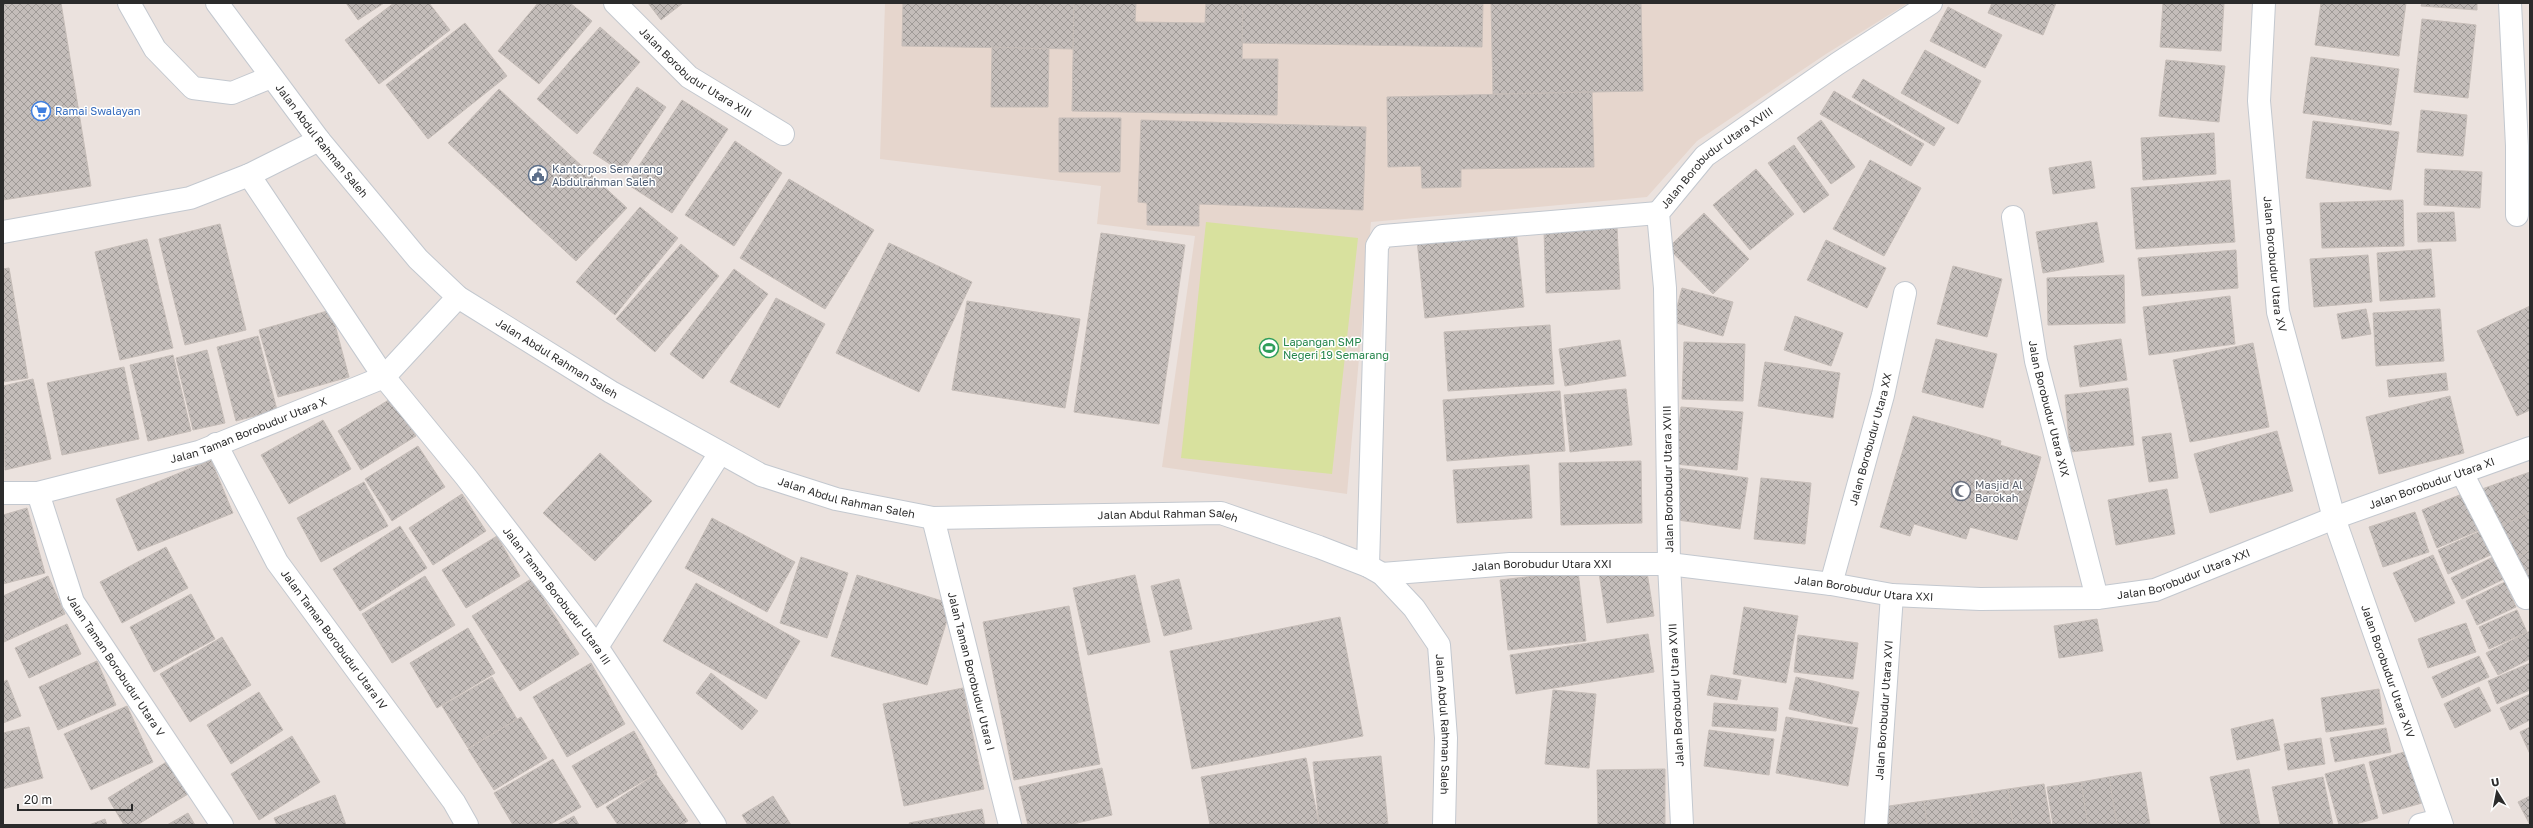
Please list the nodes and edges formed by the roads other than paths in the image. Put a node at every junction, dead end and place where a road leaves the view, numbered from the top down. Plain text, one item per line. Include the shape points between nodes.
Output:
1 (129, 3) edge
2 (217, 3) edge
3 (615, 3) edge
4 (1931, 3) edge
5 (2264, 3) edge
6 (2510, 3) edge
7 (271, 77) junction
8 (783, 134) dead end
9 (319, 140) junction
10 (249, 175) junction
11 (1658, 213) junction
12 (2517, 215) dead end
13 (2014, 217) dead end
14 (3, 232) edge
15 (1905, 293) dead end
16 (458, 297) junction
17 (384, 377) junction
18 (216, 444) junction
19 (2530, 448) edge
20 (720, 453) junction
21 (2462, 473) junction
22 (3, 493) edge
23 (38, 493) junction
24 (932, 518) junction
25 (2334, 518) junction
26 (1669, 564) junction
27 (1375, 570) junction
28 (1831, 584) junction
29 (1892, 595) junction
30 (2097, 598) junction
31 (2526, 598) dead end
32 (597, 647) junction
33 (2434, 823) edge
34 (222, 825) edge
35 (467, 825) edge
36 (715, 825) edge
37 (1010, 825) edge
38 (1444, 825) edge
39 (1682, 825) edge
40 (1876, 825) edge

1 - 7 street via 155,49 193,88 232,93
2 - 7 street, Jalan Abdul Rahman Saleh
3 - 8 street, Jalan Borobudur Utara XIII via 689,78
4 - 11 street, Jalan Borobudur Utara XVIII via 1704,156
5 - 25 street, Jalan Borobudur Utara XV via 2259,101 2278,312
6 - 12 street via 2517,146
7 - 9 street, Jalan Abdul Rahman Saleh
9 - 10 street
9 - 16 street, Jalan Abdul Rahman Saleh via 418,259
10 - 14 street via 190,198
10 - 17 street, Jalan Taman Borobudur Utara III
11 - 26 street, Jalan Borobudur Utara XVIII via 1665,288
11 - 27 street via 1383,236 1377,246
13 - 30 street, Jalan Borobudur Utara XIX via 2036,361
15 - 28 street, Jalan Borobudur Utara XX via 1883,395
16 - 17 street, Jalan Taman Borobudur Utara X
16 - 20 street, Jalan Abdul Rahman Saleh via 611,392
17 - 18 street, Jalan Taman Borobudur Utara X
17 - 32 street, Jalan Taman Borobudur Utara III via 466,477
18 - 23 street, Jalan Taman Borobudur Utara X via 199,452
18 - 35 street, Jalan Taman Borobudur Utara IV via 277,562 454,802
19 - 21 street, Jalan Borobudur Utara XI
20 - 24 street, Jalan Abdul Rahman Saleh via 761,475 836,499
20 - 32 street
21 - 25 street, Jalan Borobudur Utara XI
21 - 31 street
22 - 23 street, Jalan Taman Borobudur Utara X
23 - 34 street, Jalan Taman Borobudur Utara V via 73,602
24 - 27 street, Jalan Abdul Rahman Saleh via 1220,513
24 - 37 street, Jalan Taman Borobudur Utara I
25 - 30 street, Jalan Borobudur Utara XXI via 2155,590
25 - 33 street, Jalan Borobudur Utara XIV
26 - 27 street, Jalan Borobudur Utara XXI via 1510,564
26 - 28 street, Jalan Borobudur Utara XXI
26 - 39 street, Jalan Borobudur Utara XVII
27 - 38 street, Jalan Abdul Rahman Saleh via 1414,608 1439,645 1446,738
28 - 29 street, Jalan Borobudur Utara XXI
29 - 30 street, Jalan Borobudur Utara XXI via 1980,599
29 - 40 street, Jalan Borobudur Utara XVI
32 - 36 street, Jalan Taman Borobudur Utara III

